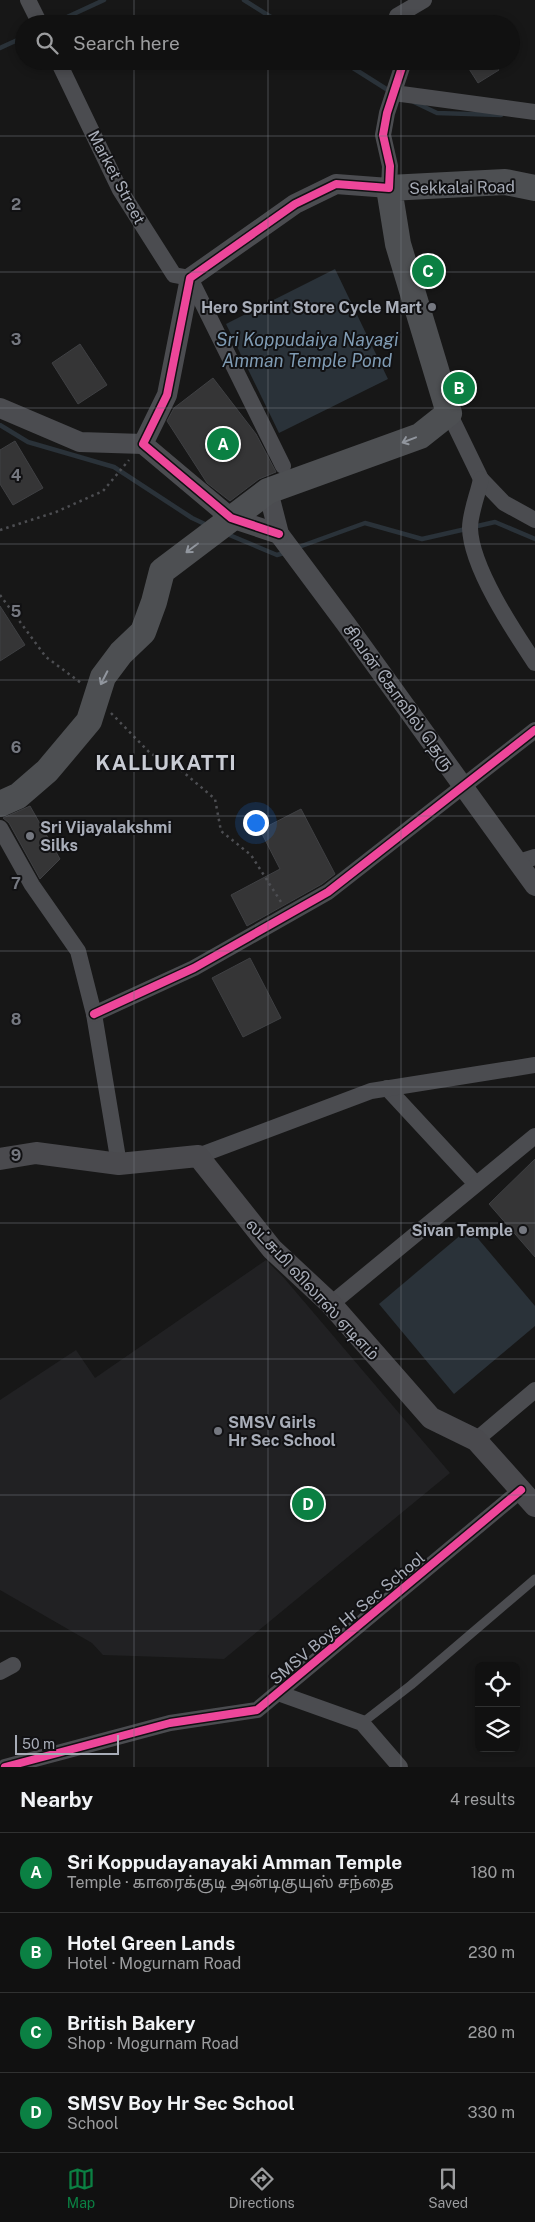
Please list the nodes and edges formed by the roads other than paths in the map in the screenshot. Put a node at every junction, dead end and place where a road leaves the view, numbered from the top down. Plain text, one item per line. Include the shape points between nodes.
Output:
1 (28, 0) edge
2 (424, 0) edge
3 (396, 13) edge
4 (36, 15) edge
5 (62, 70) edge
6 (401, 70) edge
7 (394, 94) junction
8 (533, 110) edge
9 (390, 188) junction
10 (535, 188) edge
11 (190, 278) junction
12 (0, 408) edge
13 (449, 413) junction
14 (143, 444) junction
15 (283, 466) dead end
16 (481, 479) junction
17 (268, 491) junction
18 (533, 516) edge
19 (230, 518) junction
20 (279, 534) junction
21 (535, 663) edge
22 (535, 730) edge
23 (465, 787) junction
24 (0, 804) edge
25 (0, 828) edge
26 (527, 859) edge
27 (535, 886) edge
28 (94, 1014) junction
29 (535, 1065) edge
30 (387, 1088) junction
31 (535, 1136) edge
32 (198, 1156) junction
33 (0, 1159) edge
34 (119, 1164) junction
35 (476, 1184) junction
36 (330, 1304) junction
37 (535, 1390) edge
38 (476, 1440) junction
39 (529, 1495) edge
40 (535, 1579) edge
41 (278, 1693) junction
42 (362, 1723) junction
43 (5, 1767) edge
44 (400, 1767) edge

1 - 4 street
2 - 3 street
5 - 11 street, Market Street via 120,190 174,275
6 - 7 street
7 - 8 street
7 - 9 street via 383,135 390,166
9 - 10 main road, Sekkalai Road via 505,182
9 - 11 street via 336,184 295,204
9 - 13 main road via 398,244
11 - 14 street via 167,396
11 - 15 street
12 - 14 street via 80,442
13 - 16 street
13 -> 17 main road via 420,436
14 - 19 street
16 - 18 street via 504,503
16 - 21 street via 470,527 476,561
17 - 19 main road
17 - 20 street
19 - 20 street
19 -> 24 main road via 162,571 143,632 103,677 89,721 47,771 18,796
20 - 23 street, சிவன் கோவில் தெரு
22 - 23 street
23 - 26 street, சிவன் கோவில் தெரு
23 - 28 street via 328,892 194,968
25 - 28 street via 32,885 78,951
26 - 27 street, சிவன் கோவில் தெரு
28 - 34 street
29 - 30 street
30 - 32 street via 372,1090
30 - 35 street
31 - 35 street
32 - 34 main road
32 - 36 main road, லட்சுமி விலாஸ் ஏடிஎம் via 272,1249
33 - 34 main road via 36,1153
35 - 36 street
36 - 38 main road, லட்சுமி விலாஸ் ஏடிஎம் via 431,1418
37 - 38 street
38 - 39 main road
39 - 41 street, SMSV Boys Hr Sec School
40 - 42 lane
41 - 42 street
41 - 43 street, SMSV Boys Hr Sec School via 257,1710 170,1722
42 - 44 street

